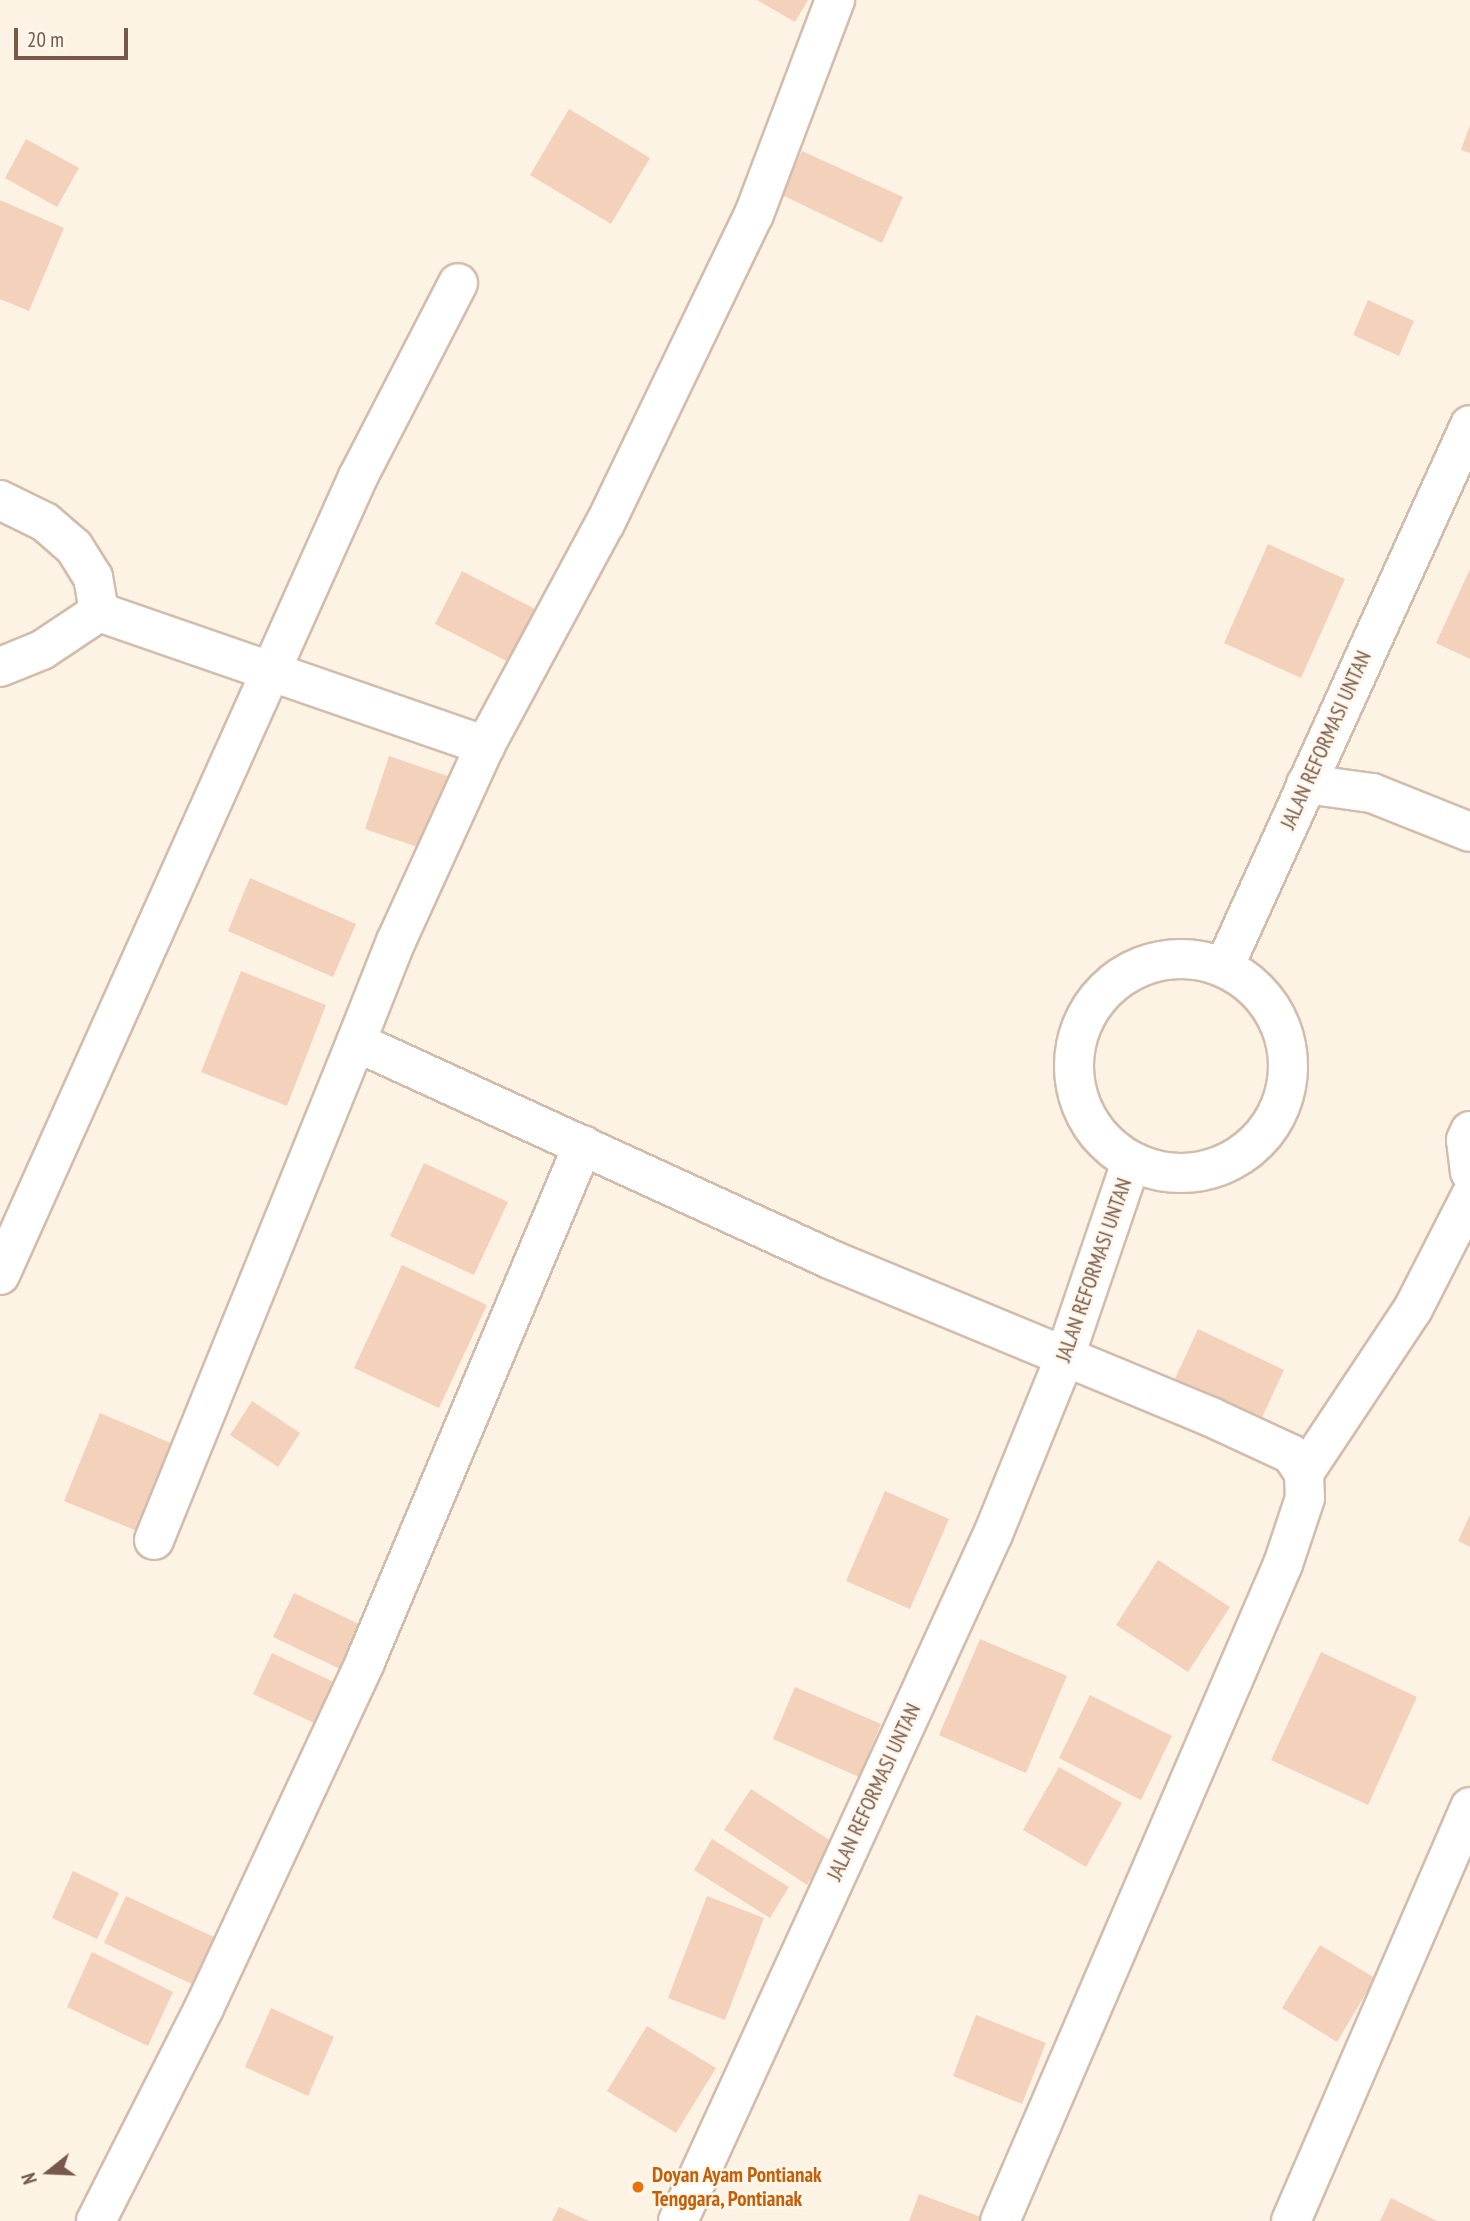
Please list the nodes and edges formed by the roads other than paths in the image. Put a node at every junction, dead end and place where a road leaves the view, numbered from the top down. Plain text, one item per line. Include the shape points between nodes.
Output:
1 (835, 0) edge
2 (458, 283) dead end
3 (1470, 425) edge
4 (0, 500) edge
5 (99, 612) junction
6 (0, 667) edge
7 (269, 670) junction
8 (485, 746) junction
9 (1306, 784) junction
10 (1470, 832) edge
11 (1224, 967) junction
12 (356, 1042) junction
13 (1470, 1131) edge
14 (583, 1145) junction
15 (1131, 1162) junction
16 (1470, 1172) edge
17 (1470, 1197) edge
18 (0, 1275) edge
19 (1064, 1359) junction
20 (1304, 1473) junction
21 (154, 1540) dead end
22 (1470, 1807) edge
23 (96, 2221) edge
24 (678, 2221) edge
25 (1000, 2221) edge
26 (1292, 2221) edge

1 - 8 street via 754,214 605,523
2 - 7 street via 358,477
3 - 9 street, JALAN REFORMASI UNTAN
4 - 5 street via 45,522 74,547 93,577
5 - 6 street via 42,650
5 - 7 street
7 - 8 street via 355,704
7 - 18 street
8 - 12 street via 396,941
9 - 10 street via 1372,793
9 - 11 street, JALAN REFORMASI UNTAN
11 - 15 street, JALAN REFORMASI UNTAN via 1184,958 1143,965 1108,986 1084,1019 1074,1059 1079,1100 1099,1136
11 - 15 street via 1259,992 1282,1029 1289,1071 1278,1114 1252,1148 1215,1169 1172,1175
12 - 14 street
12 - 21 street
13 - 16 street via 1466,1140
14 - 19 street via 832,1260
14 - 23 street via 365,1662 204,2008
15 - 19 street, JALAN REFORMASI UNTAN
17 - 20 street via 1413,1309
19 - 20 street via 1291,1454
19 - 24 street, JALAN REFORMASI UNTAN via 993,1534
20 - 25 street via 1305,1498 1283,1564
22 - 26 street

